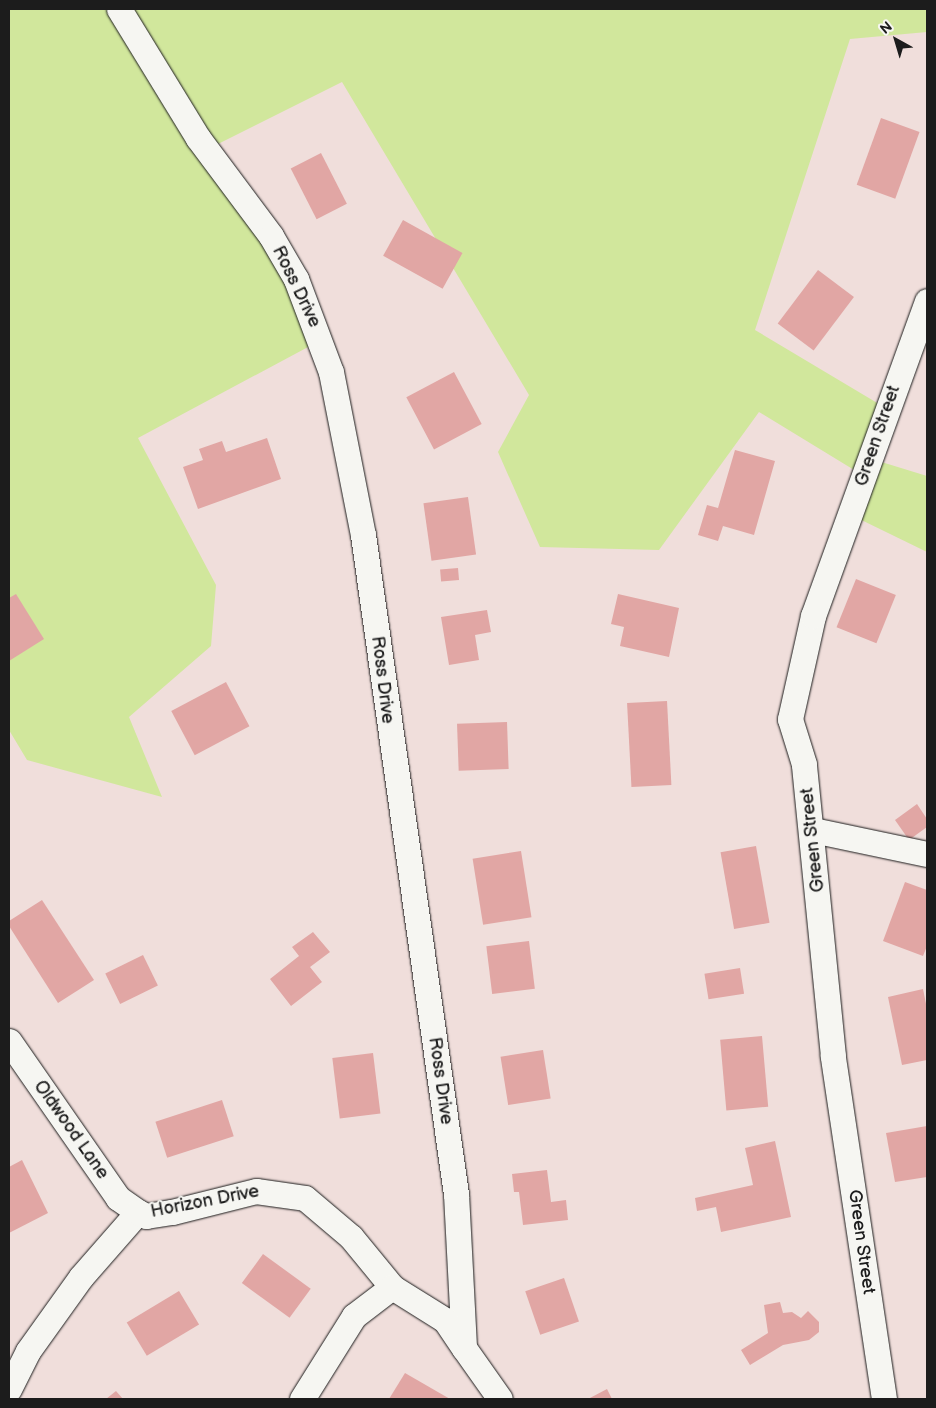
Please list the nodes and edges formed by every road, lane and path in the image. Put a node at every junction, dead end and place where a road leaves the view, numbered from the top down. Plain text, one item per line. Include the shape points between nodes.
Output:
1 (119, 9) edge
2 (927, 301) edge
3 (813, 830) junction
4 (927, 854) edge
5 (9, 1041) edge
6 (138, 1212) junction
7 (392, 1287) junction
8 (464, 1348) junction
9 (9, 1388) edge
10 (302, 1399) edge
11 (500, 1399) edge
12 (884, 1399) edge

1 - 8 street, Ross Drive via 198,138 271,236 296,279 331,372 363,535 456,1194
2 - 3 street, Green Street via 813,616 799,670 790,719 804,764
3 - 4 street
3 - 12 street, Green Street via 833,1056
5 - 6 street, Oldwood Lane via 118,1198
6 - 7 street, Horizon Drive via 146,1216 172,1212 256,1191 305,1198 351,1237
6 - 9 street, Horizon Drive via 81,1277 28,1351
7 - 8 street, Horizon Drive via 445,1320
7 - 10 street via 354,1316
8 - 11 street

